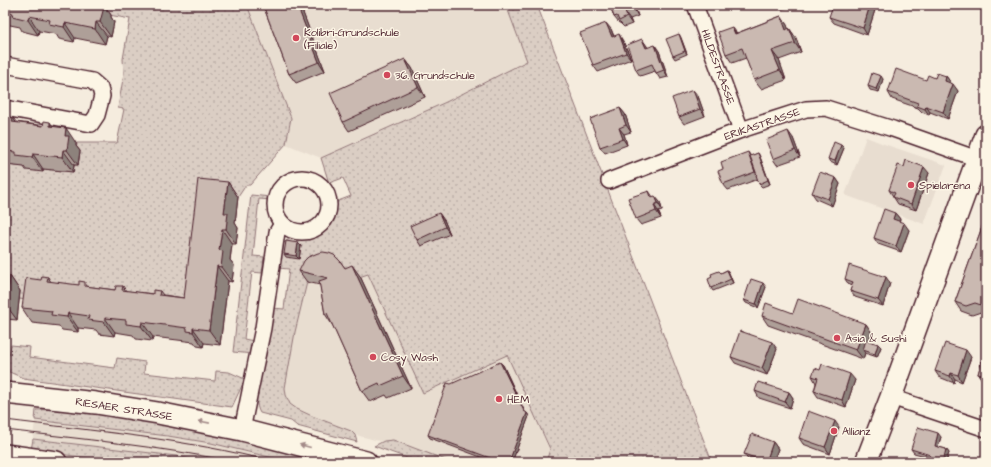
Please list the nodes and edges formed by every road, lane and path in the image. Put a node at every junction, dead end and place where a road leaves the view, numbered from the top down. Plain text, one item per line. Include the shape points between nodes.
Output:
1 (695, 5) edge
2 (5, 65) edge
3 (5, 108) edge
4 (741, 130) junction
5 (986, 135) edge
6 (982, 160) edge
7 (609, 181) dead end
8 (282, 224) dead end
9 (5, 393) edge
10 (891, 398) junction
11 (986, 429) edge
12 (242, 430) junction
13 (5, 455) edge
14 (56, 462) edge
15 (366, 462) edge
16 (866, 462) edge

1 - 4 street, HILDESTRASSE
2 - 3 street via 92,81 100,88 102,96 98,115 90,124
4 - 6 street, ERIKASTRASSE via 806,109 826,108
4 - 7 street, ERIKASTRASSE
5 - 6 main road
6 - 10 main road
8 - 12 street via 277,232 263,328
12 -> 9 main road, RIESAER STRASSE via 96,403
10 - 11 street
10 - 16 main road
15 -> 12 main road, RIESAER STRASSE
13 - 14 main road

